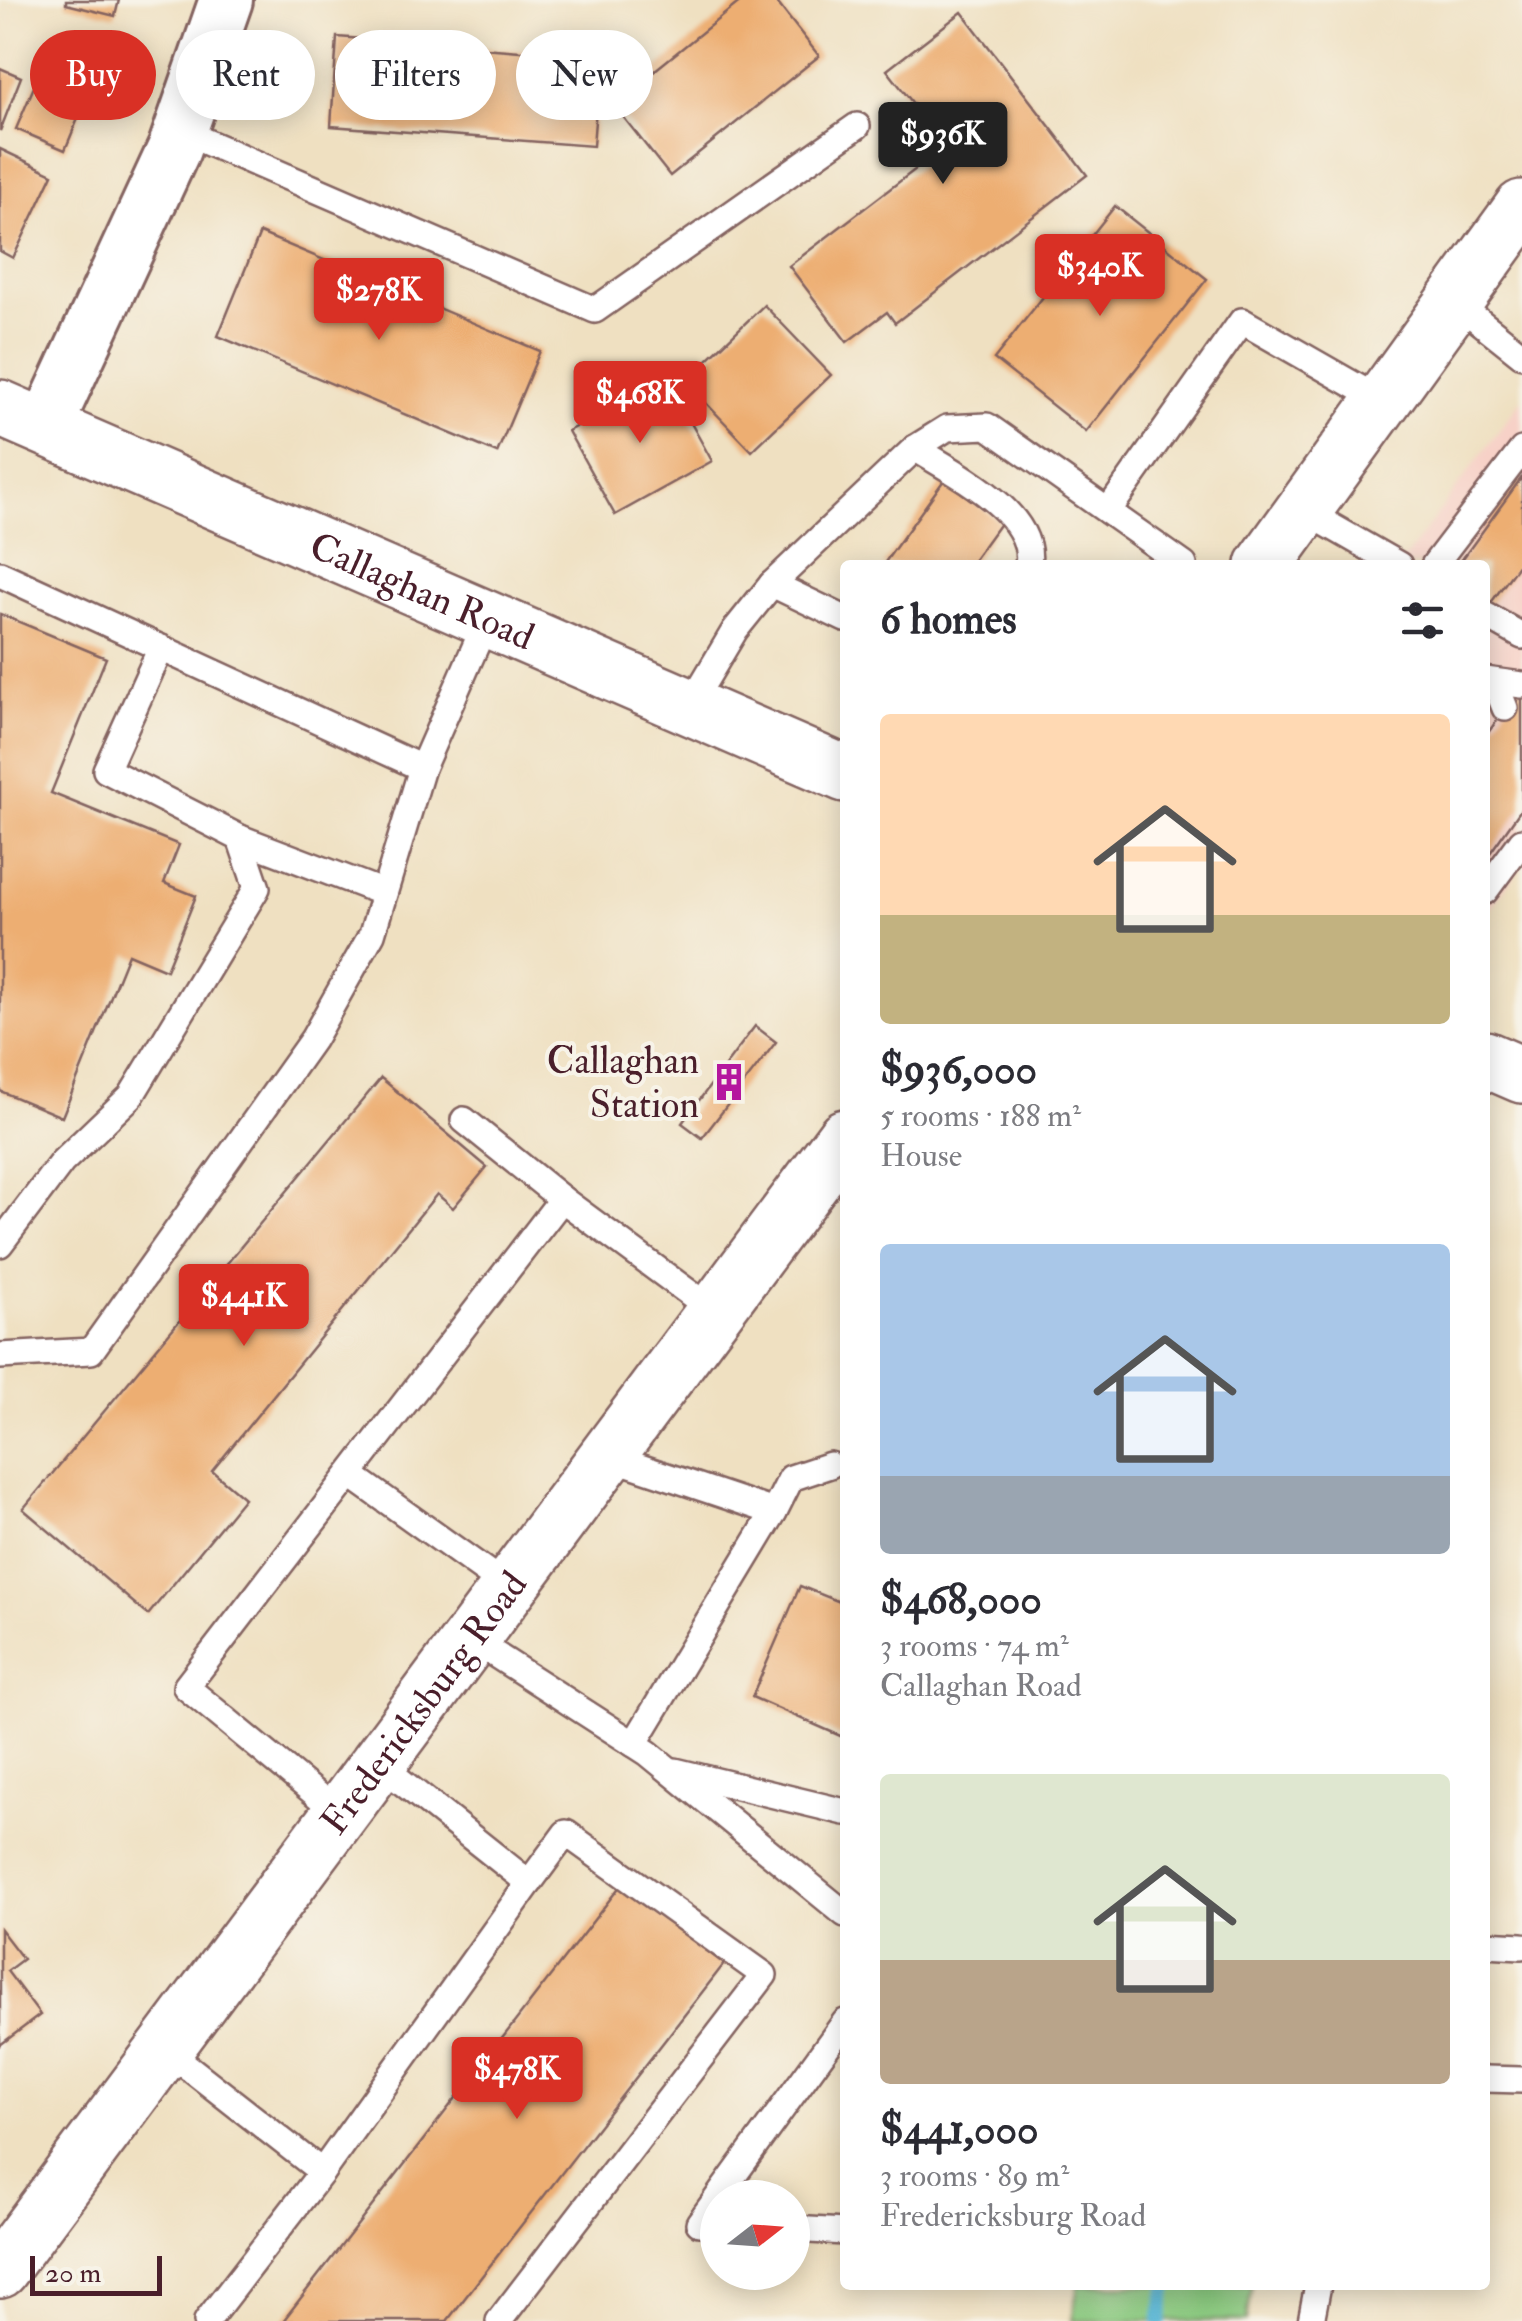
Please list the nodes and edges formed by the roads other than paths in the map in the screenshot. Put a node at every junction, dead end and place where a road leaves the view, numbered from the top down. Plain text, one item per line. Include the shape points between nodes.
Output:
1 (226, 0) edge
2 (857, 126) dead end
3 (181, 131) junction
4 (1522, 208) edge
5 (1454, 302) junction
6 (1522, 355) edge
7 (1382, 401) junction
8 (23, 418) edge
9 (914, 448) junction
10 (1518, 463) edge
11 (1108, 511) junction
12 (1282, 548) edge
13 (1029, 560) edge
14 (1177, 560) edge
15 (1365, 560) edge
16 (1439, 560) edge
17 (0, 574) edge
18 (772, 584) junction
19 (840, 618) edge
20 (1490, 618) edge
21 (487, 620) junction
22 (1522, 636) edge
23 (160, 648) junction
24 (689, 707) junction
25 (422, 768) junction
26 (840, 772) edge
27 (240, 838) junction
28 (1522, 841) edge
29 (1490, 883) edge
30 (384, 893) junction
31 (1490, 1061) edge
32 (1522, 1076) edge
33 (464, 1120) dead end
34 (840, 1145) edge
35 (562, 1199) junction
36 (0, 1244) edge
37 (715, 1312) junction
38 (0, 1356) edge
39 (608, 1456) junction
40 (830, 1465) dead end
41 (351, 1475) junction
42 (774, 1512) junction
43 (509, 1588) junction
44 (470, 1640) junction
45 (634, 1744) junction
46 (378, 1763) junction
47 (666, 1768) junction
48 (840, 1811) edge
49 (340, 1814) junction
50 (529, 1883) junction
51 (840, 1910) edge
52 (1490, 1944) edge
53 (1522, 1946) edge
54 (840, 2029) edge
55 (165, 2049) junction
56 (1490, 2080) edge
57 (1522, 2080) edge
58 (322, 2172) junction
59 (730, 2180) edge
60 (810, 2229) edge
61 (840, 2232) edge
62 (2, 2262) edge
63 (1317, 2290) edge
64 (207, 2321) edge
65 (499, 2321) edge
66 (1311, 2321) edge

1 - 3 street
2 - 3 lane via 594,310
3 - 8 street
4 - 5 main road
5 - 6 lane
5 - 7 main road
7 - 11 lane via 1242,321
7 - 12 main road
8 - 21 main road, Callaghan Road
9 - 11 lane via 948,428 987,426
9 - 13 lane via 1008,508
9 - 18 lane
10 - 16 lane via 1474,527
11 - 14 lane
12 - 15 lane
17 - 23 lane
18 - 19 lane
18 - 24 lane
20 - 22 lane
21 - 24 main road, Callaghan Road
21 - 25 lane
23 - 25 lane
23 - 27 lane via 106,770
24 - 26 main road, Callaghan Road
25 - 30 lane
27 - 30 lane
27 - 36 lane via 257,888 131,1096 62,1162
28 - 29 lane
30 - 38 lane via 372,934 313,1039 91,1351
31 - 32 main road
33 - 35 lane
34 - 37 main road, Fredericksburg Road
35 - 37 lane
35 - 41 lane
37 - 39 main road, Fredericksburg Road
39 - 42 lane
39 - 43 main road, Fredericksburg Road
40 - 42 lane via 791,1478
41 - 43 lane
41 - 49 lane via 186,1687
42 - 45 lane
43 - 44 main road, Fredericksburg Road
44 - 45 lane
44 - 46 main road, Fredericksburg Road
45 - 47 lane
46 - 49 main road, Fredericksburg Road
46 - 50 lane
47 - 48 lane
47 - 51 lane
49 - 55 main road, Fredericksburg Road
50 - 58 lane
50 - 65 lane via 566,1833 764,1975
52 - 53 lane
54 - 59 lane
55 - 58 lane
55 - 62 main road, Fredericksburg Road
56 - 57 lane
58 - 64 lane
60 - 61 lane
63 - 66 lane

